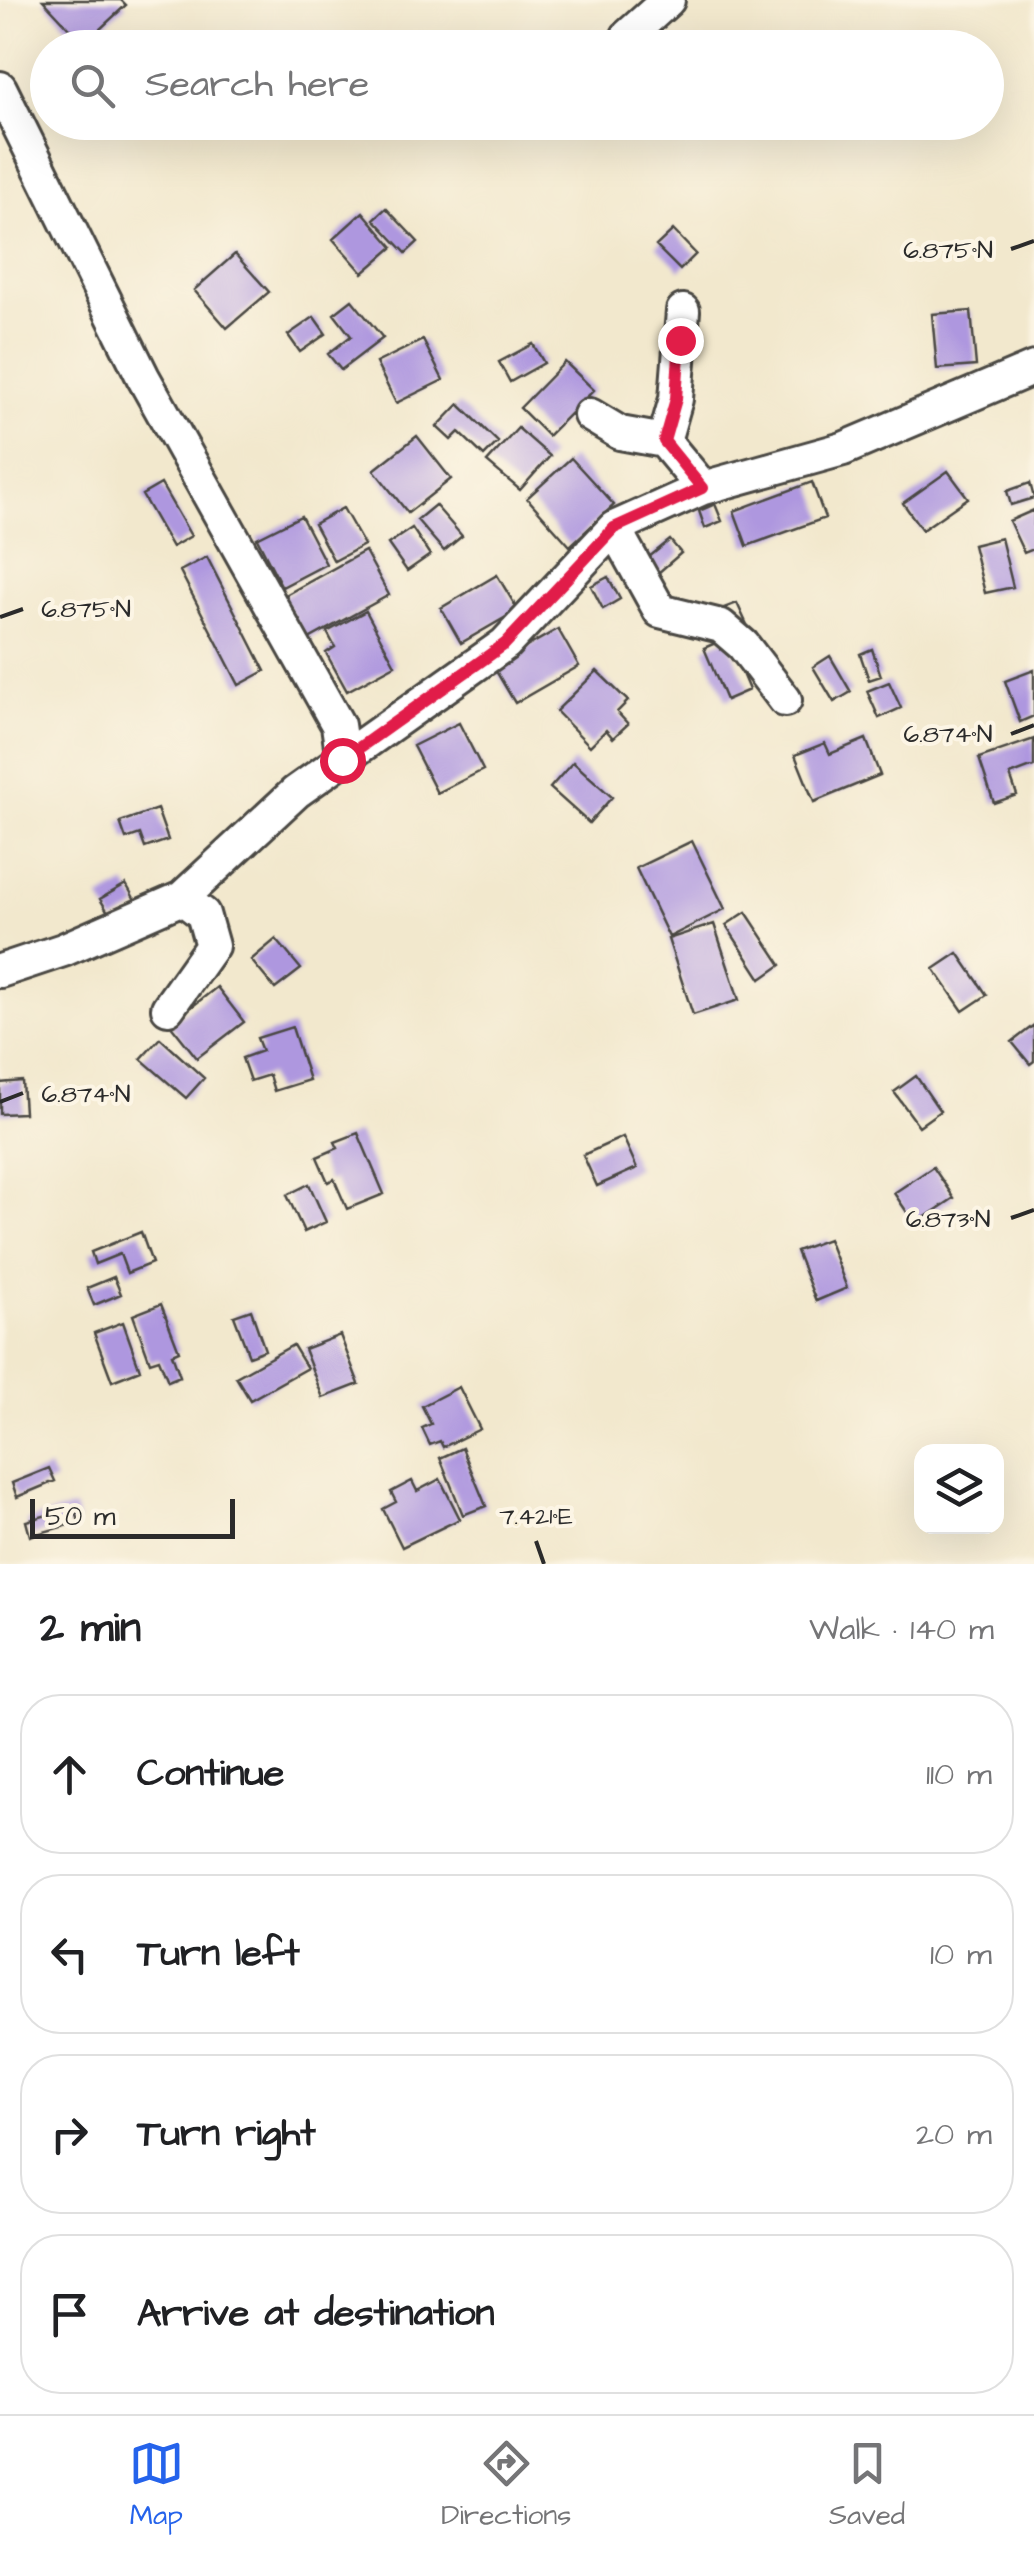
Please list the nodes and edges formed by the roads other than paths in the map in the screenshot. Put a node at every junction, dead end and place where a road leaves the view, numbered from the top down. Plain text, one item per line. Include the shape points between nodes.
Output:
1 (668, 0) edge
2 (635, 30) edge
3 (0, 88) edge
4 (682, 311) dead end
5 (1034, 368) edge
6 (590, 416) dead end
7 (664, 441) junction
8 (702, 488) junction
9 (614, 528) junction
10 (785, 700) dead end
11 (342, 760) junction
12 (182, 898) junction
13 (0, 971) edge
14 (168, 1008) dead end

1 - 2 street
3 - 11 street via 143,376 338,725
4 - 7 street via 676,399
5 - 8 street via 843,449
6 - 7 street via 620,433
7 - 8 street
8 - 9 street
9 - 10 street via 660,612 721,626
9 - 11 street via 505,644
11 - 12 street via 296,792
12 - 13 street
12 - 14 street via 203,914 212,946

